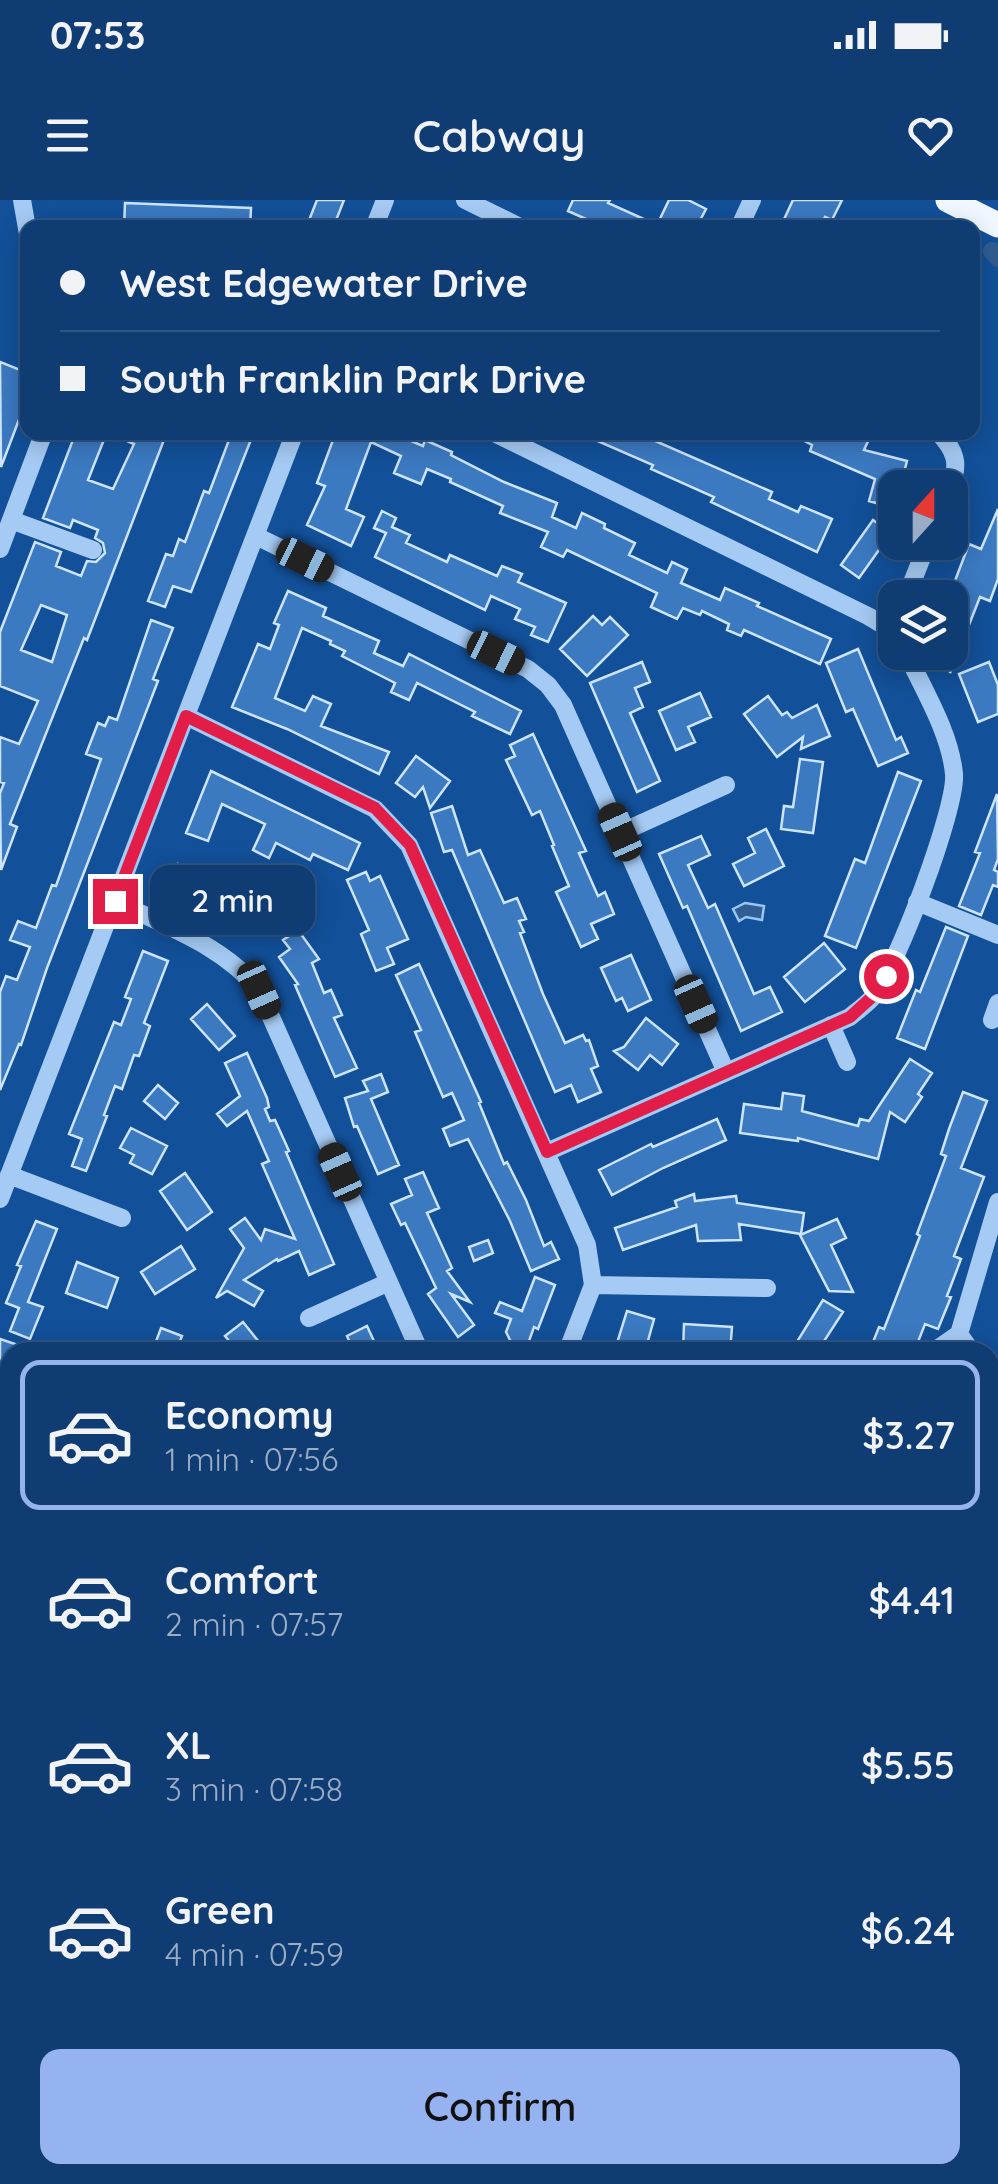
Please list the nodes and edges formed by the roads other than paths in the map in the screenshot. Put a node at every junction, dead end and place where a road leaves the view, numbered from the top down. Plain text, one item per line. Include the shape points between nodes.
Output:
1 (465, 200) edge
2 (949, 201) edge
3 (506, 220) edge
4 (998, 225) edge
5 (41, 440) edge
6 (293, 440) edge
7 (508, 440) edge
8 (946, 440) edge
9 (957, 470) edge
10 (11, 520) junction
11 (256, 536) junction
12 (0, 549) edge
13 (93, 550) dead end
14 (878, 623) edge
15 (914, 670) edge
16 (186, 716) junction
17 (726, 785) dead end
18 (620, 832) junction
19 (115, 901) junction
20 (917, 902) junction
21 (998, 935) edge
22 (831, 1025) junction
23 (847, 1062) dead end
24 (726, 1072) junction
25 (547, 1152) junction
26 (9, 1175) junction
27 (0, 1199) edge
28 (998, 1202) edge
29 (122, 1218) dead end
30 (388, 1282) junction
31 (593, 1285) junction
32 (767, 1288) dead end
33 (309, 1318) dead end
34 (959, 1334) junction
35 (415, 1342) edge
36 (571, 1342) edge
37 (947, 1342) edge
38 (965, 1342) edge

1 - 3 street
2 - 4 main road
5 - 10 street
6 - 11 street
7 - 14 street
8 - 9 street
10 - 12 street
10 - 13 street
11 - 16 street
11 - 18 street via 528,669 548,685
15 - 20 street via 954,775 951,806
16 - 19 street
16 - 25 street via 375,808 410,845
17 - 18 street
18 - 24 street
19 - 26 street
19 - 30 street via 217,951 259,990
20 - 21 street
20 - 22 street via 872,997
22 - 23 street
22 - 24 street
24 - 25 street
25 - 31 street via 587,1245
26 - 27 street
26 - 29 street
28 - 34 street
30 - 33 street
30 - 35 street
31 - 32 street
31 - 36 street
34 - 37 street
34 - 38 street

